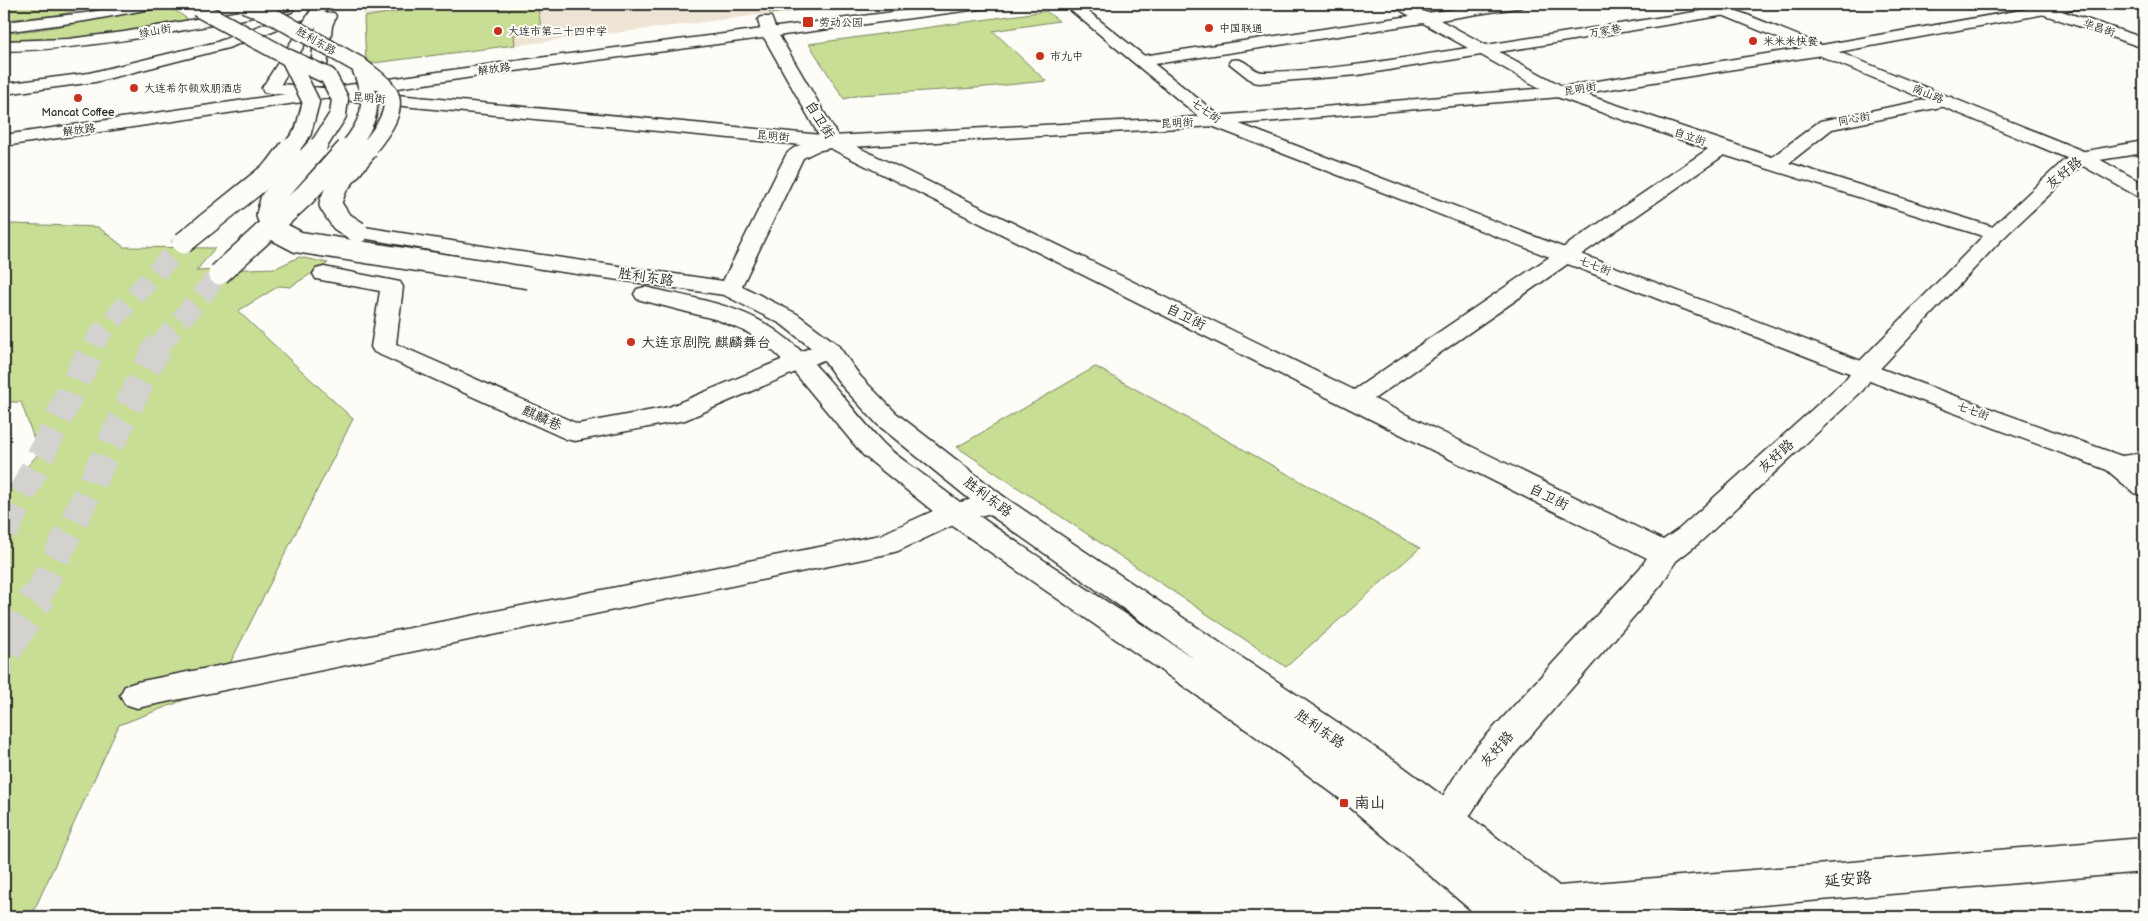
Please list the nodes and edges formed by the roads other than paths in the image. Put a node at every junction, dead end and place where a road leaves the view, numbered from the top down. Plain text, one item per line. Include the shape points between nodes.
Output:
1 (124, 4) edge
2 (156, 4) edge
3 (244, 4) edge
4 (305, 4) edge
5 (322, 4) edge
6 (336, 4) edge
7 (891, 4) edge
8 (986, 4) edge
9 (1070, 4) edge
10 (1400, 4) edge
11 (1516, 4) edge
12 (1708, 4) edge
13 (2026, 4) edge
14 (2078, 4) edge
15 (194, 6) edge
16 (2044, 10) junction
17 (1726, 11) junction
18 (1426, 18) junction
19 (4, 26) edge
20 (316, 26) junction
21 (768, 26) junction
22 (1351, 29) junction
23 (1296, 43) dead end
24 (2144, 43) edge
25 (4, 46) edge
26 (1484, 50) junction
27 (1822, 50) junction
28 (289, 58) junction
29 (1142, 61) junction
30 (1408, 62) junction
31 (1237, 63) dead end
32 (359, 65) junction
33 (1424, 74) dead end
34 (1341, 77) junction
35 (270, 88) junction
36 (320, 88) junction
37 (4, 90) edge
38 (1560, 92) junction
39 (1945, 101) junction
40 (1215, 121) junction
41 (4, 127) edge
42 (4, 141) edge
43 (832, 142) junction
44 (2144, 147) edge
45 (1722, 148) junction
46 (2080, 157) junction
47 (1774, 165) junction
48 (2144, 192) edge
49 (1996, 234) junction
50 (183, 243) tunnel mouth
51 (1568, 256) junction
52 (219, 274) tunnel mouth
53 (324, 274) dead end
54 (730, 289) junction
55 (828, 349) junction
56 (799, 362) junction
57 (1865, 370) junction
58 (1354, 401) junction
59 (2144, 462) edge
60 (2117, 464) junction
61 (2144, 487) edge
62 (993, 503) junction
63 (954, 513) junction
64 (1665, 554) junction
65 (137, 695) dead end
66 (1447, 820) junction
67 (2144, 855) edge
68 (1556, 911) edge
69 (1509, 917) edge

1 - 19 street via 67,17
2 - 19 street via 85,17
3 - 32 street, 胜利东路, bridge
4 - 25 street, 绿山街 via 124,37 68,44
4 - 37 street via 299,16 222,45 89,78
5 - 20 street
6 - 20 street
7 - 21 street, 解放路
8 - 21 street, 解放路
9 - 29 street, 七七街
10 - 18 street, 自立街
11 - 18 street
12 - 17 street, 南山路
13 - 16 street, 华昌街
14 - 16 street, 昆明街
15 - 28 street, bridge
16 - 24 street, 华昌街
16 - 27 street, 昆明街
17 - 26 street, 万家巷
17 - 27 street, 南山路
18 - 22 street
18 - 26 street, 自立街
20 - 35 street
20 - 36 street
21 - 36 street, 解放路
21 - 43 street, 自卫街
22 - 29 street
22 - 30 street
23 - 34 street
26 - 30 street, 万家巷
26 - 38 street, 自立街
27 - 38 street, 昆明街
27 - 39 street, 南山路
28 - 50 street, bridge via 311,102 303,132 274,168
28 - 56 street, bridge via 328,76 340,100 338,115 327,135 312,156 270,200 267,215 275,230 298,242 651,295 689,304 755,327
29 - 40 street, 七七街
30 - 33 street
30 - 34 street, 万家巷
31 - 34 street, 万家巷 via 1258,78
32 - 52 street, bridge via 369,93 370,110 346,153
32 - 54 street, 胜利东路, bridge via 389,91 393,106 385,125 337,185 330,204 335,217 344,225 358,232 514,258
35 - 36 street, 昆明街
35 - 41 street, 解放路
36 - 42 street, 解放路
36 - 43 street, 昆明街
38 - 40 street, 昆明街
38 - 45 street, 自立街
39 - 46 street, 南山路
39 - 47 street, 同心街 via 1826,125
40 - 43 street, 昆明街
40 - 51 street, 七七街
43 - 54 street via 795,155
43 - 58 street, 自卫街
44 - 46 street, 友好路
45 - 47 street, 自立街
45 - 51 street
46 - 48 street, 南山路
46 - 49 street, 友好路
47 - 49 street, 自立街
49 - 57 street, 友好路
51 - 57 street, 七七街
51 - 58 street
53 - 56 street, 麒麟巷 via 392,287 383,347 575,433 676,414
54 - 55 street, 胜利东路 via 789,319
55 - 56 street, 麒麟巷
55 - 62 street, 胜利东路 via 851,381 887,420
56 - 63 street via 873,449
57 - 60 street, 七七街
57 - 64 street, 友好路 via 1854,385 1689,536
58 - 64 street, 自卫街
59 - 60 street
60 - 61 street, 七七街
62 - 63 street
62 - 66 street, 胜利东路 via 1247,677
63 - 65 street via 886,544
63 - 69 street via 1263,723 1352,788
64 - 66 street, 友好路 via 1651,576 1480,768
66 - 68 street, 胜利东路
67 - 68 street, 延安路

